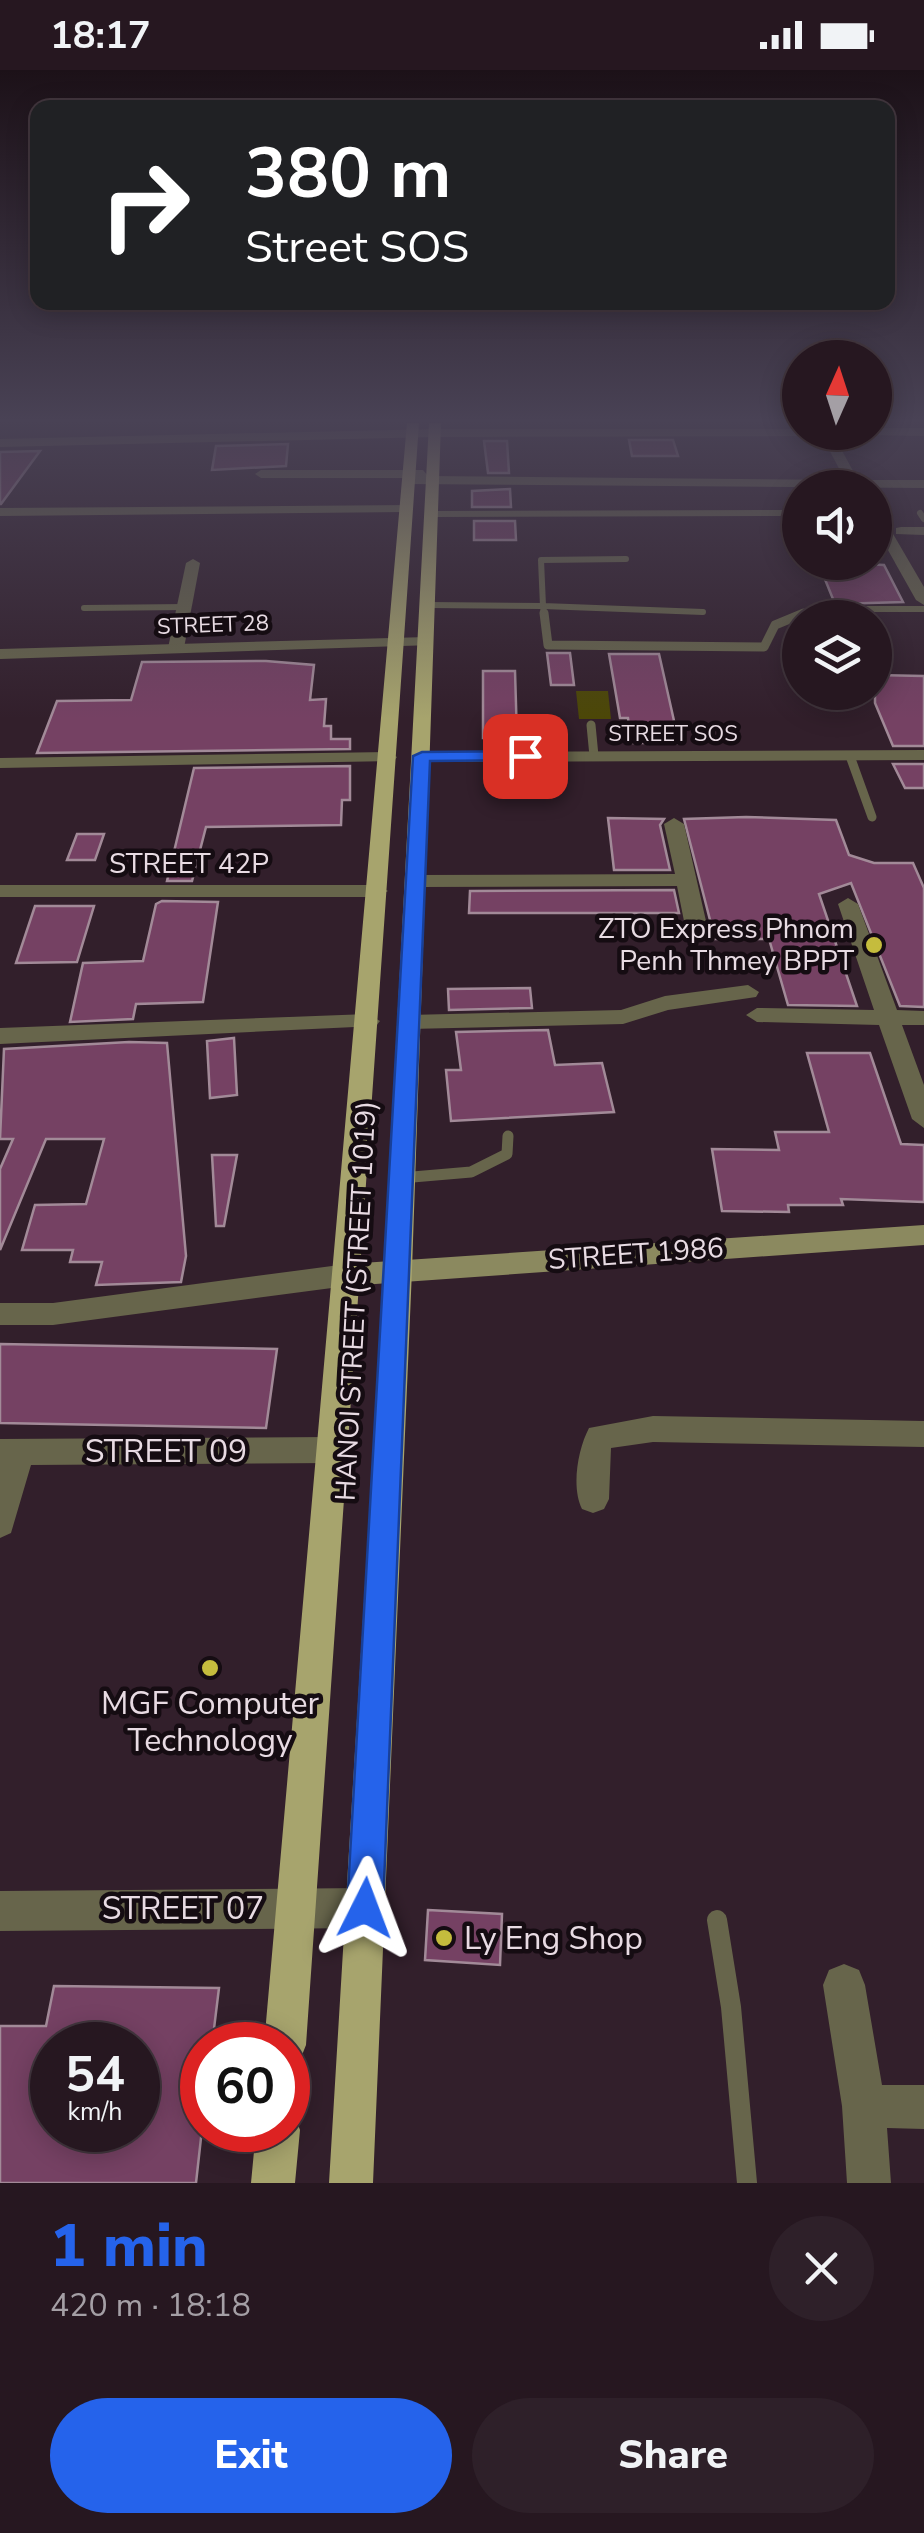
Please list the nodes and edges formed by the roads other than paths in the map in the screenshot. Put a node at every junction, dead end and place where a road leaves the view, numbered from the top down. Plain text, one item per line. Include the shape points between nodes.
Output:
1 (417, 522) edge
2 (421, 522) edge
3 (902, 531) dead end
4 (924, 531) edge
5 (892, 544) edge
6 (626, 559) dead end
7 (901, 560) junction
8 (924, 560) edge
9 (193, 563) dead end
10 (924, 600) edge
11 (428, 605) junction
12 (543, 606) junction
13 (186, 607) junction
14 (84, 608) dead end
15 (924, 609) edge
16 (703, 612) dead end
17 (413, 642) junction
18 (176, 648) junction
19 (0, 654) edge
20 (591, 726) dead end
21 (924, 755) edge
22 (422, 756) junction
23 (594, 756) junction
24 (850, 756) junction
25 (388, 757) junction
26 (0, 763) edge
27 (872, 817) dead end
28 (674, 824) dead end
29 (686, 880) junction
30 (416, 882) junction
31 (0, 892) edge
32 (378, 892) junction
33 (848, 904) dead end
34 (695, 921) dead end
35 (886, 1018) junction
36 (924, 1018) edge
37 (368, 1021) junction
38 (409, 1022) junction
39 (0, 1036) edge
40 (924, 1120) edge
41 (508, 1136) dead end
42 (401, 1178) junction
43 (924, 1235) edge
44 (398, 1270) junction
45 (347, 1275) junction
46 (0, 1314) edge
47 (924, 1434) edge
48 (332, 1450) junction
49 (10, 1452) edge
50 (593, 1499) dead end
51 (0, 1523) edge
52 (296, 1908) junction
53 (365, 1908) junction
54 (0, 1911) edge
55 (717, 1920) dead end
56 (844, 1985) dead end
57 (286, 2022) edge
58 (864, 2106) junction
59 (924, 2107) edge
60 (276, 2152) edge
61 (273, 2183) edge
62 (352, 2183) edge
63 (747, 2183) edge
64 (869, 2183) edge

1 - 17 main road, HANOI STREET (STREET 1019)
2 - 11 main road, HANOI STREET (STREET 1019)
3 - 4 street
5 - 7 street
6 - 12 lane via 541,560
7 - 8 street
7 - 10 street
9 - 13 street
11 - 12 lane
11 - 17 main road, HANOI STREET (STREET 1019)
12 - 15 lane via 548,645 588,646 764,647 775,625 794,616
12 - 16 lane
13 - 14 lane
13 - 18 street
17 - 18 street, STREET 28
17 - 22 main road, HANOI STREET (STREET 1019)
17 - 25 main road, HANOI STREET (STREET 1019)
18 - 19 street, STREET 28
20 - 23 lane
21 - 24 street, STREET SOS
22 - 23 street, STREET SOS
22 - 30 main road, HANOI STREET (STREET 1019)
23 - 24 street, STREET SOS
24 - 27 lane
25 - 26 street
25 - 32 main road, HANOI STREET (STREET 1019)
28 - 29 street
29 - 30 street
29 - 34 street
30 - 38 main road, HANOI STREET (STREET 1019)
31 - 32 street, STREET 42P
32 - 37 main road, HANOI STREET (STREET 1019)
33 - 35 street
35 - 36 street
35 - 38 street via 753,1003 665,1002 623,1016
35 - 40 street
37 - 39 street
37 - 45 main road, HANOI STREET (STREET 1019)
38 - 42 main road, HANOI STREET (STREET 1019)
41 - 42 lane via 507,1154 480,1170
42 - 44 main road, HANOI STREET (STREET 1019)
43 - 44 main road, STREET 1986
44 - 45 main road, STREET 1986
44 - 53 main road, HANOI STREET (STREET 1019)
45 - 46 street via 52,1314
45 - 48 main road, HANOI STREET (STREET 1019)
47 - 50 street via 613,1434 596,1445
48 - 49 street, STREET 09
48 - 52 main road, HANOI STREET (STREET 1019)
49 - 51 street
52 - 53 street, STREET 07
52 - 54 street, STREET 07
52 - 57 main road, HANOI STREET (STREET 1019)
53 - 62 main road, HANOI STREET (STREET 1019)
55 - 63 lane
56 - 58 street
58 - 59 street
58 - 64 street
60 - 61 main road

